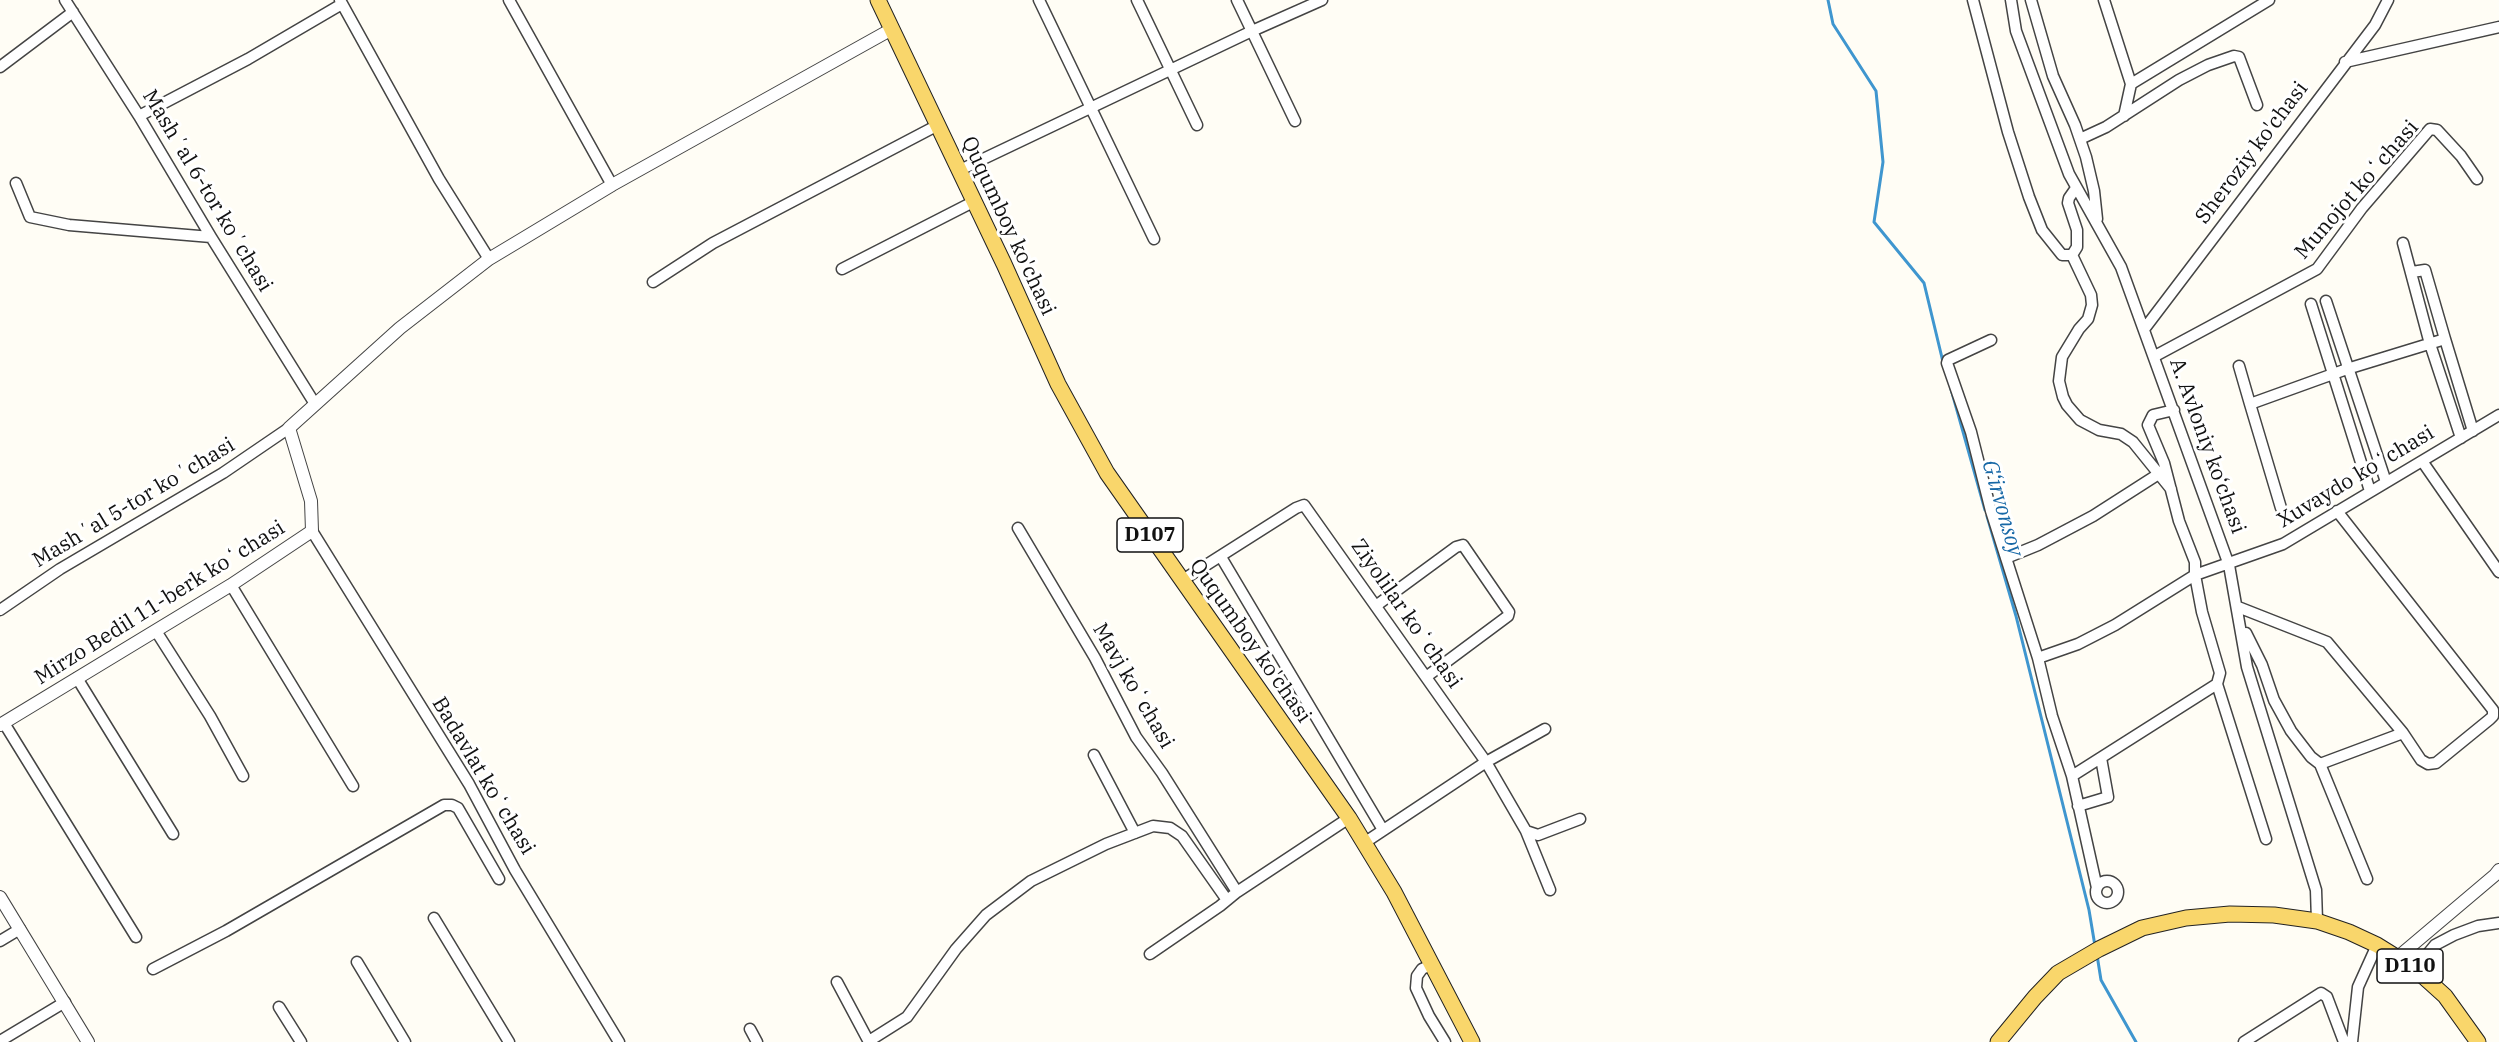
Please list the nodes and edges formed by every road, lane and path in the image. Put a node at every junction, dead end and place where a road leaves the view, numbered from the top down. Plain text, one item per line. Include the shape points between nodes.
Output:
1 (65, 0) edge
2 (509, 0) edge
3 (878, 0) edge
4 (1039, 0) edge
5 (1137, 0) edge
6 (1237, 0) edge
7 (1322, 0) edge
8 (1973, 0) edge
9 (2011, 0) edge
10 (2031, 0) edge
11 (2104, 0) edge
12 (2269, 0) edge
13 (2388, 0) edge
14 (341, 2) edge
15 (73, 12) junction
16 (2499, 27) edge
17 (892, 29) junction
18 (1252, 31) junction
19 (2345, 62) junction
20 (0, 67) edge
21 (1170, 70) junction
22 (2131, 84) junction
23 (2257, 105) dead end
24 (1090, 108) junction
25 (139, 116) junction
26 (2124, 116) junction
27 (1295, 121) dead end
28 (938, 125) junction
29 (1197, 125) dead end
30 (2080, 139) junction
31 (960, 170) junction
32 (2477, 179) dead end
33 (16, 183) dead end
34 (612, 185) junction
35 (2076, 188) junction
36 (973, 202) junction
37 (2097, 222) junction
38 (211, 237) junction
39 (1154, 239) dead end
40 (2403, 243) dead end
41 (2072, 255) junction
42 (489, 259) junction
43 (842, 269) dead end
44 (2412, 272) junction
45 (653, 282) dead end
46 (2326, 301) dead end
47 (2311, 304) dead end
48 (2145, 328) junction
49 (2445, 339) junction
50 (1991, 340) dead end
51 (2430, 344) junction
52 (2155, 357) junction
53 (2239, 366) dead end
54 (2347, 369) junction
55 (2332, 375) junction
56 (315, 404) junction
57 (2250, 404) junction
58 (2174, 410) junction
59 (2499, 415) edge
60 (289, 428) junction
61 (2474, 431) junction
62 (2461, 438) junction
63 (2422, 461) junction
64 (2157, 475) junction
65 (2386, 482) junction
66 (2171, 490) junction
67 (2370, 491) junction
68 (2281, 508) dead end
69 (2337, 511) junction
70 (1018, 528) dead end
71 (312, 531) junction
72 (1221, 557) junction
73 (2006, 558) junction
74 (2229, 565) junction
75 (2499, 572) edge
76 (2195, 575) junction
77 (1181, 581) junction
78 (231, 585) junction
79 (1377, 605) junction
80 (2238, 607) junction
81 (0, 610) edge
82 (2241, 623) junction
83 (156, 631) junction
84 (2038, 658) junction
85 (1426, 677) junction
86 (77, 678) junction
87 (2217, 684) junction
88 (2, 724) edge
89 (1545, 729) dead end
90 (2403, 733) junction
91 (1094, 754) dead end
92 (2101, 758) junction
93 (1486, 762) junction
94 (2320, 764) junction
95 (243, 776) dead end
96 (2072, 776) junction
97 (353, 786) dead end
98 (2078, 806) junction
99 (1349, 818) junction
100 (1580, 819) dead end
101 (1383, 830) junction
102 (1526, 831) junction
103 (1135, 833) junction
104 (173, 834) dead end
105 (2266, 839) dead end
106 (1364, 843) junction
107 (2499, 870) edge
108 (499, 879) dead end
109 (2367, 879) dead end
110 (2097, 888) dead end
111 (1550, 890) dead end
112 (1236, 892) junction
113 (0, 897) edge
114 (1227, 900) junction
115 (434, 918) dead end
116 (2318, 921) junction
117 (2499, 923) edge
118 (20, 929) junction
119 (136, 937) dead end
120 (0, 941) edge
121 (2377, 945) junction
122 (1150, 954) dead end
123 (2398, 957) junction
124 (357, 962) dead end
125 (1431, 965) junction
126 (153, 969) dead end
127 (2420, 973) junction
128 (837, 982) dead end
129 (65, 1002) junction
130 (279, 1007) dead end
131 (750, 1029) dead end
132 (0, 1041) edge
133 (88, 1042) edge
134 (301, 1042) edge
135 (405, 1042) edge
136 (509, 1042) edge
137 (619, 1042) edge
138 (757, 1042) edge
139 (869, 1042) edge
140 (1445, 1042) edge
141 (1472, 1042) edge
142 (1998, 1042) edge
143 (2244, 1042) edge
144 (2344, 1042) edge
145 (2352, 1042) edge
146 (2478, 1042) edge

1 - 15 street, Mashʼal 6-tor koʼchasi
2 - 34 street
3 - 17 main road, Ququmboy ko'chasi / D107
4 - 24 street
5 - 21 street
6 - 18 street
7 - 18 street
8 - 41 street via 2008,132 2037,218 2060,254
9 - 35 street, A. Avloniy ko‘chasi via 2016,31
10 - 30 street via 2053,76
11 - 22 street
12 - 22 street
13 - 19 street, Sheroziy ko'chasi via 2375,25
14 - 25 street via 248,58
14 - 42 street via 439,179
15 - 20 street
15 - 25 street, Mashʼal 6-tor koʼchasi
16 - 19 street
17 - 28 main road, Ququmboy ko'chasi / D107
17 - 34 street
18 - 21 street
18 - 27 street
19 - 48 street, Sheroziy ko'chasi
21 - 24 street
21 - 29 street
22 - 26 street
23 - 26 street via 2236,56 2179,80
24 - 31 street
24 - 39 street
25 - 38 street, Mashʼal 6-tor koʼchasi
26 - 30 street
28 - 31 main road, Ququmboy ko'chasi / D107
28 - 45 street via 713,243
30 - 37 street via 2092,180
31 - 36 main road, Ququmboy ko'chasi / D107
32 - 52 street, Munojot koʻchasi via 2437,130 2430,129 2362,208 2317,269
33 - 38 street via 30,217 69,225
34 - 42 street
35 - 37 street, A. Avloniy ko‘chasi
35 - 41 street via 2068,198 2077,230 2078,247
36 - 43 street
36 - 77 main road, Ququmboy ko'chasi / D107 via 1058,384 1107,473
37 - 48 street, A. Avloniy ko‘chasi via 2121,267
38 - 56 street, Mashʼal 6-tor koʼchasi
40 - 44 street
41 - 64 street via 2092,305 2088,319 2062,357 2060,388 2067,405 2080,420 2133,442
42 - 56 street via 400,328
44 - 49 street via 2425,270
44 - 51 street
46 - 54 street
47 - 55 street
48 - 52 street, A. Avloniy ko‘chasi
49 - 51 street
49 - 61 street
50 - 73 street via 1947,363
51 - 54 street
51 - 62 street
52 - 58 street, A. Avloniy ko‘chasi
53 - 57 street
54 - 55 street
54 - 65 street
55 - 57 street
55 - 67 street
56 - 60 street
57 - 68 street
58 - 66 street via 2153,416 2148,425
58 - 74 street, A. Avloniy ko‘chasi
59 - 61 street, Xuvaydo koʻchasi
60 - 71 street, Mirzo Bedil 11-berk koʻchasi via 311,501
60 - 81 street, Mashʼal 5-tor koʼchasi
61 - 62 street, Xuvaydo koʻchasi
62 - 63 street, Xuvaydo koʻchasi
63 - 65 street, Xuvaydo koʻchasi
63 - 75 street
64 - 66 street
64 - 73 street via 2093,516
65 - 67 street, Xuvaydo koʻchasi
66 - 76 street via 2195,562
67 - 69 street, Xuvaydo koʻchasi
69 - 74 street, Xuvaydo koʻchasi via 2283,544
69 - 90 street via 2493,710 2490,719 2436,763 2421,760
70 - 112 street, Mavj koʻchasi via 1095,658 1136,737
71 - 78 street, Mirzo Bedil 11-berk koʻchasi
71 - 137 street, Badavlat koʻchasi via 469,784 515,870
72 - 77 street
72 - 79 street, Ziyolilar koʻchasi via 1304,505
72 - 101 street
73 - 84 street
74 - 76 street, Xuvaydo koʻchasi
74 - 80 street, A. Avloniy ko‘chasi
76 - 84 street, Xuvaydo koʻchasi via 2115,626
76 - 87 street via 2220,673
77 - 99 main road, Ququmboy ko'chasi / D107
78 - 83 street, Mirzo Bedil 11-berk koʻchasi
78 - 97 street
79 - 85 street, Ziyolilar koʻchasi
79 - 85 street via 1462,545 1509,612
80 - 82 street, A. Avloniy ko‘chasi
80 - 90 street via 2327,642
82 - 94 street via 2291,731
82 - 116 street, A. Avloniy ko‘chasi via 2247,667 2316,891
83 - 86 street, Mirzo Bedil 11-berk koʻchasi
83 - 95 street
84 - 96 street
85 - 93 street, Ziyolilar koʻchasi
86 - 88 street, Mirzo Bedil 11-berk koʻchasi
86 - 104 street
87 - 92 street
87 - 105 street
88 - 119 street
89 - 93 street
90 - 94 street
91 - 103 street
92 - 96 street
92 - 98 street via 2109,797
93 - 101 street
93 - 102 street, Ziyolilar koʻchasi
94 - 109 street
96 - 98 street
98 - 110 street
99 - 106 main road, Ququmboy ko'chasi / D107
99 - 112 street
100 - 102 street via 1538,835
101 - 106 street
102 - 111 street, Ziyolilar koʻchasi
103 - 114 street via 1153,826 1176,831
103 - 139 street via 1031,881 986,915 907,1017
106 - 125 main road, Ququmboy ko'chasi / D107
107 - 123 street
108 - 126 street via 458,808 444,805
112 - 114 street
113 - 118 street
114 - 122 street
115 - 136 street
116 - 121 main road, D110
116 - 142 main road, D110 via 2230,914 2142,928 2058,973
117 - 127 street via 2478,926 2436,945
118 - 120 street
118 - 129 street
121 - 123 main road, D110
121 - 145 street via 2358,987
123 - 127 main road, D110
124 - 135 street
125 - 140 street via 1416,976 1416,988 1425,1019
125 - 141 main road, Ququmboy ko'chasi / D107
127 - 146 main road, D110 via 2445,996
128 - 139 street
129 - 132 street
129 - 133 street
130 - 134 street
131 - 138 street
143 - 144 street via 2321,993 2327,997

